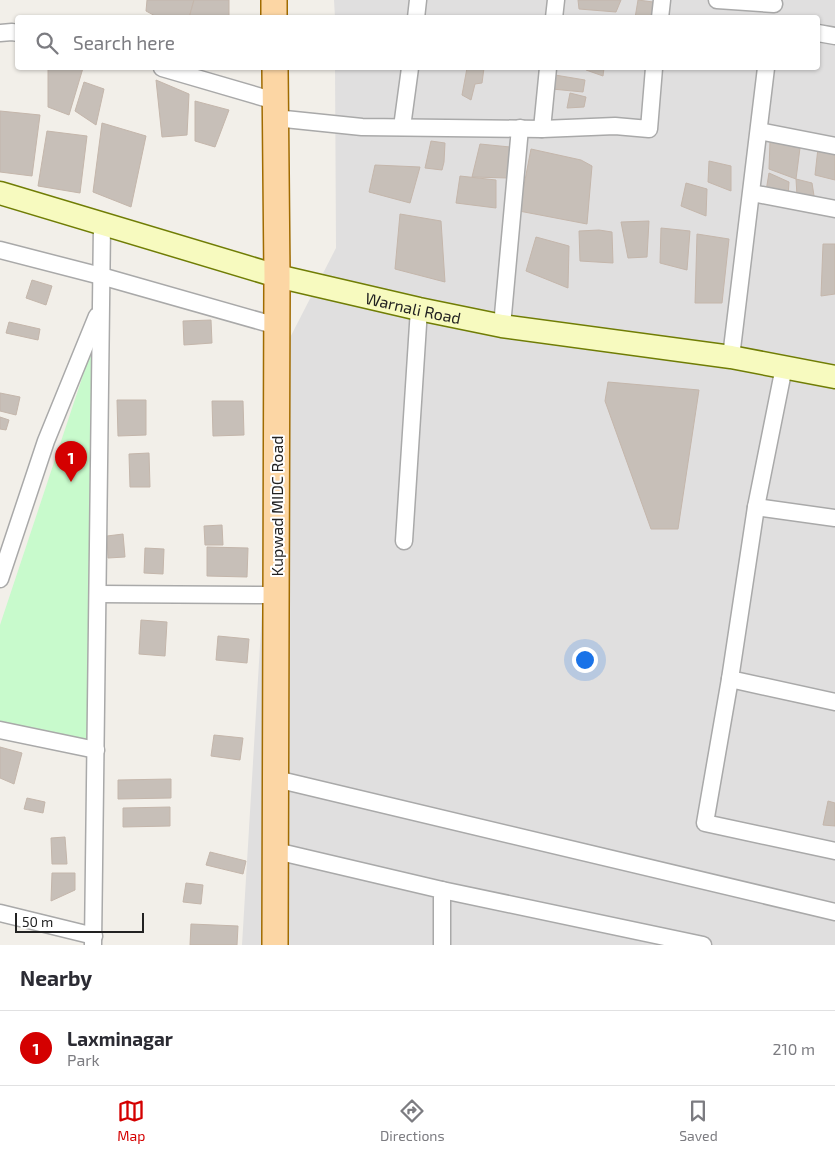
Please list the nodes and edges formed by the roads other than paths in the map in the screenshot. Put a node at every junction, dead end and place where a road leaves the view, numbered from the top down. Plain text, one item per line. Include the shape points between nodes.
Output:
1 (274, 0) edge
2 (418, 0) edge
3 (556, 0) edge
4 (662, 0) edge
5 (717, 0) edge
6 (773, 7) edge
7 (274, 15) edge
8 (416, 15) edge
9 (554, 15) edge
10 (660, 15) edge
11 (15, 32) edge
12 (0, 33) edge
13 (820, 33) edge
14 (835, 36) edge
15 (168, 70) edge
16 (275, 70) edge
17 (410, 70) edge
18 (548, 70) edge
19 (654, 70) edge
20 (766, 70) edge
21 (275, 109) junction
22 (402, 127) junction
23 (520, 128) junction
24 (542, 128) junction
25 (759, 131) junction
26 (835, 146) edge
27 (0, 193) edge
28 (752, 193) junction
29 (835, 209) edge
30 (102, 224) junction
31 (0, 250) edge
32 (101, 276) junction
33 (277, 276) junction
34 (101, 307) junction
35 (419, 309) junction
36 (277, 326) junction
37 (502, 326) junction
38 (731, 357) junction
39 (784, 367) junction
40 (835, 377) edge
41 (756, 507) junction
42 (835, 518) edge
43 (404, 541) dead end
44 (0, 579) edge
45 (98, 594) junction
46 (276, 595) junction
47 (730, 679) junction
48 (835, 702) edge
49 (0, 730) edge
50 (96, 750) junction
51 (276, 779) junction
52 (276, 851) junction
53 (835, 851) edge
54 (442, 890) junction
55 (835, 912) edge
56 (0, 913) edge
57 (633, 938) edge
58 (93, 940) edge
59 (275, 945) edge
60 (442, 945) edge
61 (703, 945) edge

1 - 7 main road
2 - 8 street
3 - 9 street
4 - 10 street
5 - 6 street
11 - 12 street
13 - 14 street
15 - 21 street
16 - 21 main road, Kupwad MIDC Road
17 - 22 street
18 - 24 street
19 - 24 street via 649,129 615,126
20 - 25 street
21 - 22 street via 362,128
21 - 33 main road, Kupwad MIDC Road
22 - 23 street
23 - 24 street
23 - 37 street
25 - 26 street
25 - 28 street
27 - 30 main road, Warnali Road
28 - 29 street
28 - 38 street
30 - 32 street
30 - 33 main road, Warnali Road
31 - 32 street
32 - 34 street
32 - 36 street
33 - 35 main road, Warnali Road
33 - 36 main road, Kupwad MIDC Road
34 - 44 street via 46,440
34 - 45 street
35 - 37 main road, Warnali Road
35 - 43 street
36 - 46 main road, Kupwad MIDC Road
37 - 38 main road, Warnali Road
38 - 39 main road, Warnali Road
39 - 40 main road, Warnali Road
39 - 41 street
41 - 42 street
41 - 47 street
45 - 46 street
45 - 50 street
46 - 51 main road, Kupwad MIDC Road
47 - 48 street
47 - 53 street via 705,823
49 - 50 street
50 - 58 street
51 - 52 main road, Kupwad MIDC Road
51 - 55 street
52 - 54 street
52 - 59 main road, Kupwad MIDC Road
54 - 57 street
54 - 60 street
56 - 58 street
57 - 61 street

